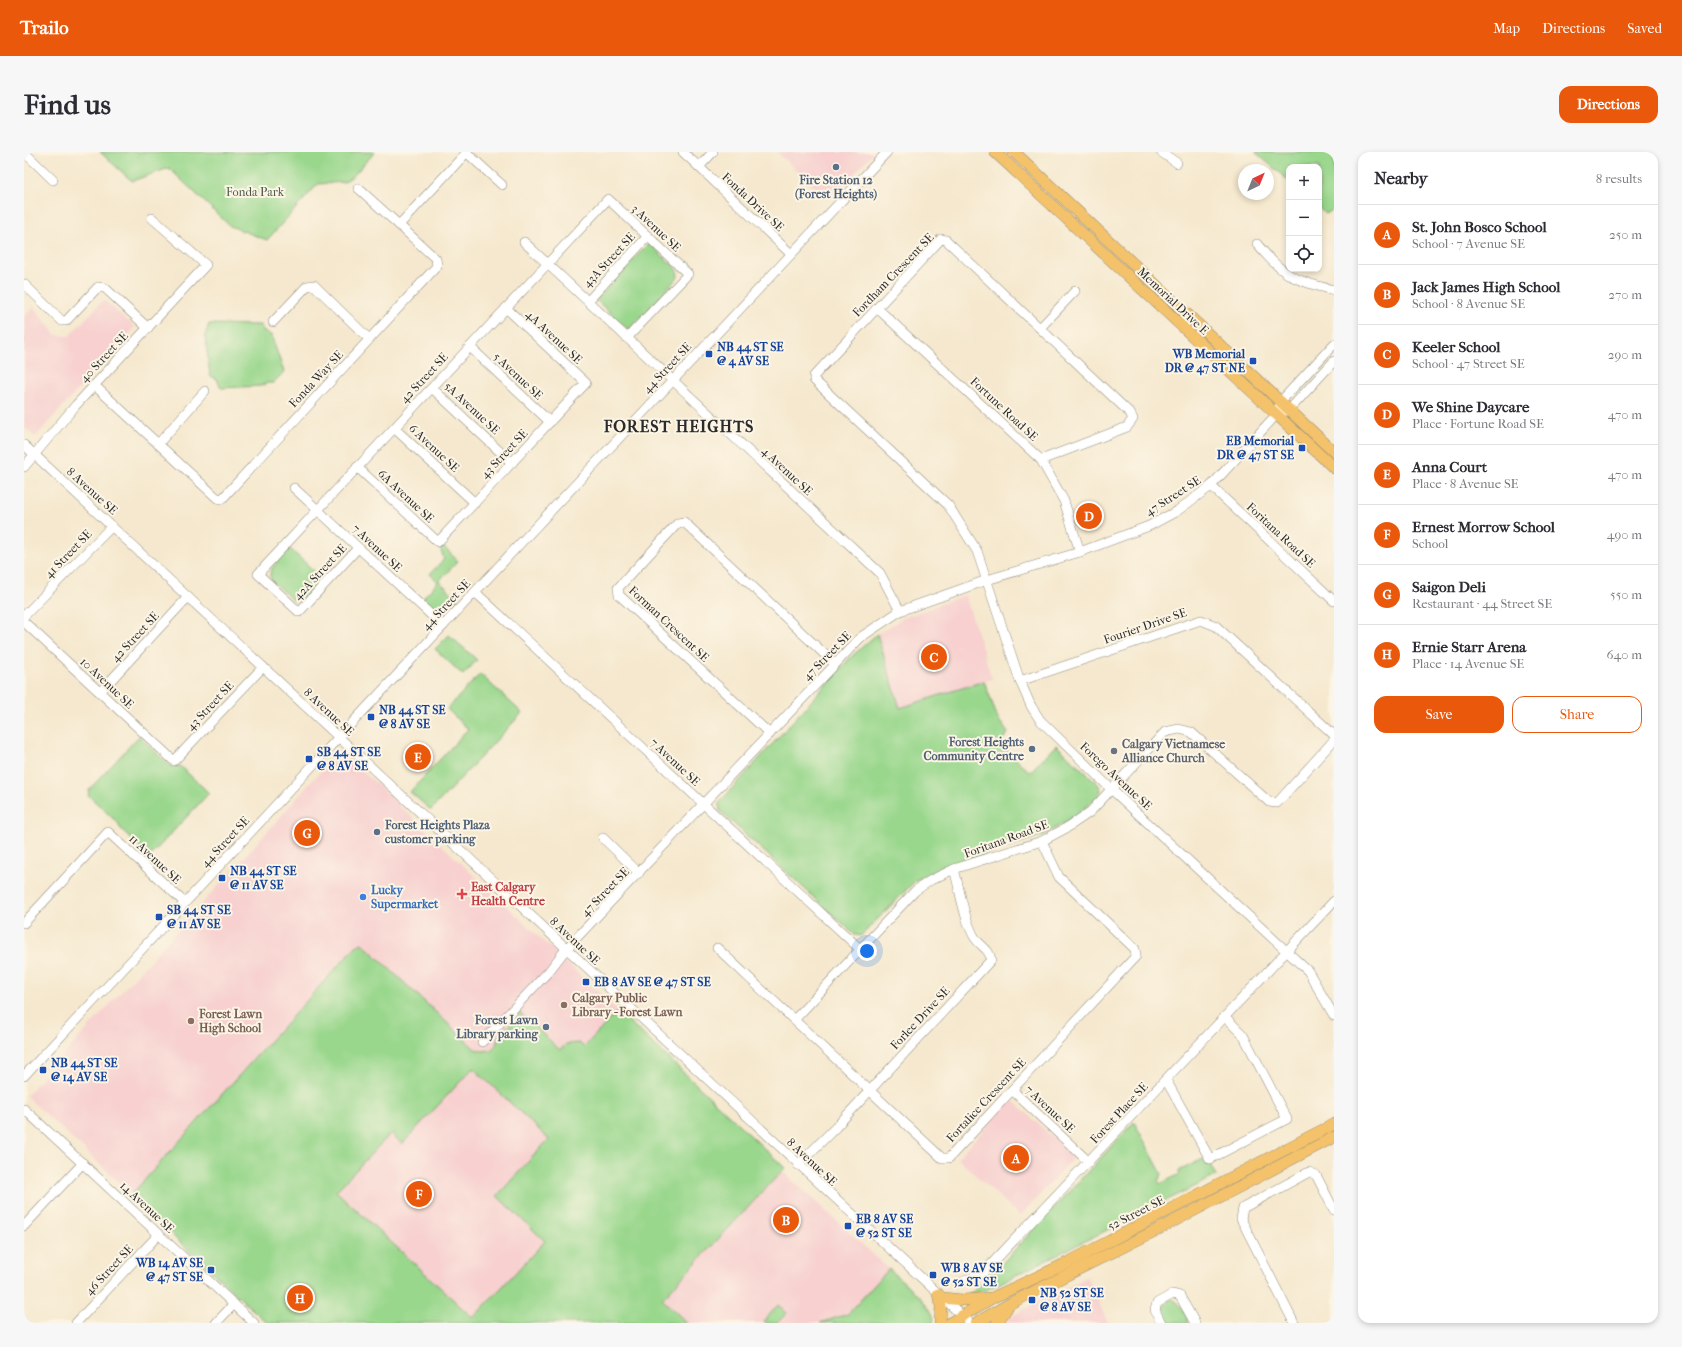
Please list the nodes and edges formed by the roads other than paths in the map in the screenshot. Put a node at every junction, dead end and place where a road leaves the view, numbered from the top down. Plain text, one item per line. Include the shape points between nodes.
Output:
1 (24, 152) edge
2 (466, 152) edge
3 (683, 152) edge
4 (713, 152) edge
5 (887, 152) edge
6 (995, 152) edge
7 (1014, 152) edge
8 (1161, 152) edge
9 (1177, 163) dead end
10 (699, 167) junction
11 (54, 180) dead end
12 (502, 185) dead end
13 (358, 188) dead end
14 (608, 199) joint
15 (152, 218) dead end
16 (398, 225) junction
17 (648, 236) junction
18 (524, 242) dead end
19 (1257, 244) dead end
20 (791, 254) junction
21 (547, 264) junction
22 (28, 288) edge
23 (1334, 290) edge
24 (1075, 291) dead end
25 (24, 298) edge
26 (588, 301) junction
27 (506, 308) junction
28 (877, 308) junction
29 (273, 322) dead end
30 (148, 328) junction
31 (1040, 328) junction
32 (627, 338) junction
33 (370, 339) junction
34 (1334, 344) edge
35 (470, 347) junction
36 (1334, 361) edge
37 (673, 380) junction
38 (586, 383) joint
39 (94, 385) junction
40 (432, 388) junction
41 (205, 391) dead end
42 (1281, 401) junction
43 (1290, 410) junction
44 (1276, 415) junction
45 (550, 422) junction
46 (394, 428) junction
47 (158, 444) junction
48 (24, 445) edge
49 (1334, 452) edge
50 (35, 456) junction
51 (1041, 460) junction
52 (512, 463) junction
53 (24, 467) edge
54 (358, 467) junction
55 (1334, 468) edge
56 (1211, 486) junction
57 (294, 488) dead end
58 (475, 503) junction
59 (317, 509) junction
60 (112, 526) junction
61 (438, 542) joint
62 (358, 548) junction
63 (1080, 552) junction
64 (987, 580) junction
65 (475, 592) junction
66 (188, 597) junction
67 (1334, 601) edge
68 (900, 611) junction
69 (299, 612) joint
70 (24, 616) edge
71 (24, 622) edge
72 (443, 626) junction
73 (835, 664) junction
74 (263, 667) junction
75 (1020, 680) junction
76 (100, 692) junction
77 (770, 734) junction
78 (1334, 735) edge
79 (339, 737) junction
80 (1334, 740) edge
81 (174, 761) joint
82 (1111, 789) junction
83 (704, 805) junction
84 (603, 838) dead end
85 (1042, 841) junction
86 (954, 870) junction
87 (639, 873) junction
88 (1334, 901) edge
89 (185, 903) junction
90 (24, 922) edge
91 (717, 948) dead end
92 (566, 949) junction
93 (860, 949) junction
94 (1287, 951) junction
95 (1334, 1016) edge
96 (1225, 1017) junction
97 (795, 1020) junction
98 (482, 1042) dead end
99 (24, 1076) edge
100 (1166, 1080) junction
101 (870, 1090) junction
102 (1012, 1090) junction
103 (24, 1109) edge
104 (1334, 1124) edge
105 (1334, 1137) edge
106 (1089, 1162) junction
107 (82, 1164) junction
108 (798, 1165) junction
109 (1334, 1210) edge
110 (24, 1226) edge
111 (159, 1234) junction
112 (962, 1282) dead end
113 (940, 1296) junction
114 (992, 1298) junction
115 (1011, 1303) junction
116 (234, 1304) junction
117 (966, 1319) edge
118 (76, 1323) edge
119 (216, 1323) edge
120 (254, 1323) edge
121 (940, 1323) edge
122 (950, 1323) edge
123 (976, 1323) edge
124 (997, 1323) edge
125 (1161, 1323) edge
126 (1195, 1323) edge
127 (1294, 1323) edge

1 - 11 street
2 - 12 street
2 - 16 street
3 - 10 street, Fonda Drive SE
4 - 10 street
5 - 20 street, 44 Street SE
6 - 44 main road, Memorial Drive E
7 - 42 main road, Memorial Drive E
8 - 9 street
10 - 20 street, Fonda Drive SE
13 - 16 street
14 - 17 street, 3 Avenue SE
14 - 21 street, 42 Street SE
15 - 30 street, 40 Street SE via 206,265
16 - 33 street, Fonda Way SE via 436,259 437,266
17 - 26 street, 43A Street SE
17 - 32 street, 3 Avenue SE via 688,274
18 - 21 street, 4 Avenue SE
19 - 23 street via 1270,260 1290,277
20 - 37 street, 44 Street SE
21 - 26 street, 4 Avenue SE
21 - 27 street, 42 Street SE
22 - 25 street
22 - 30 street via 62,321 66,321 98,287 105,288
24 - 31 street
26 - 32 street, 4 Avenue SE
27 - 35 street, 42 Street SE
27 - 38 street, 4A Avenue SE
28 - 31 street, Fordham Crescent SE via 941,239 946,240
28 - 51 street, Fortune Road SE
28 - 64 street, Fordham Crescent SE via 814,376 814,380 948,505 977,551
29 - 33 street via 307,286 314,285
30 - 39 street, 40 Street SE
31 - 51 street, Fordham Crescent SE via 1130,412 1133,419 1127,426
32 - 37 street, 4 Avenue SE
33 - 47 street, Fonda Way SE via 222,499 216,498
34 - 42 street
35 - 40 street, 42 Street SE
35 - 45 street, 5 Avenue SE
36 - 43 street
37 - 65 street, 44 Street SE
37 - 68 street, 4 Avenue SE via 880,573
38 - 45 street, 43 Street SE
39 - 47 street, Fonda Way SE
39 - 50 street, 40 Street SE
40 - 46 street, 42 Street SE
40 - 52 street, 5A Avenue SE
41 - 47 street
42 - 43 main road, Memorial Drive E
42 - 44 street
43 - 44 street
43 - 49 main road, Memorial Drive E
44 - 55 main road, Memorial Drive E
44 - 56 street, 47 Street SE
45 - 52 street, 43 Street SE
46 - 54 street, 42 Street SE
46 - 58 street, 6 Avenue SE
48 - 50 street, 8 Avenue SE
50 - 53 street, 40 Street SE
50 - 60 street, 8 Avenue SE
51 - 63 street, Fortune Road SE via 1064,501
52 - 58 street, 43 Street SE
54 - 59 street, 42 Street SE
54 - 61 street, 6A Avenue SE
56 - 63 street, 47 Street SE via 1177,511 1150,526
56 - 67 street, Foritana Road SE
57 - 59 street, 7 Avenue SE
58 - 61 street, 43 Street SE
59 - 62 street, 7 Avenue SE
59 - 69 street, 42 Street SE via 258,574
60 - 66 street, 8 Avenue SE
60 - 70 street, 41 Street SE
62 - 69 street, 42A Street SE
62 - 72 street, 7 Avenue SE
63 - 64 street, 47 Street SE
64 - 68 street, 47 Street SE
64 - 75 street, Forego Avenue SE
65 - 72 street, 44 Street SE
65 - 83 street, 7 Avenue SE
66 - 74 street, 8 Avenue SE
66 - 76 street, 42 Street SE
68 - 73 street, 47 Street SE via 861,637
71 - 76 street, 10 Avenue SE
72 - 79 street, 44 Street SE
73 - 77 street, 47 Street SE
73 - 77 street, Forman Crescent SE via 684,522 678,522 618,588 619,595
74 - 79 street, 8 Avenue SE
74 - 81 street, 43 Street SE
75 - 78 street, Fourier Drive SE via 1201,620 1216,626
75 - 82 street, Forego Avenue SE via 1040,720
76 - 81 street, 10 Avenue SE
77 - 83 street, 47 Street SE
79 - 89 street, 44 Street SE
79 - 92 street, 8 Avenue SE
80 - 82 street, Foritana Road SE via 1277,803 1269,802 1191,732 1179,729 1165,732
82 - 85 street, Foritana Road SE via 1090,812
82 - 94 street, Forego Avenue SE
83 - 87 street, 47 Street SE
83 - 93 street, 7 Avenue SE
84 - 87 street
85 - 86 street, Foritana Road SE
85 - 102 street, Fortalice Crescent SE via 1059,877 1135,949 1136,956
86 - 93 street, Foritana Road SE via 930,880 916,891
86 - 101 street, Forlee Drive SE via 968,920 976,938 990,954 991,960
87 - 92 street, 47 Street SE
88 - 94 street, Forest Place SE
89 - 90 street, 11 Avenue SE via 108,832
89 - 99 street, 44 Street SE
91 - 97 street, Fortalice Crescent SE
92 - 98 street, 47 Street SE via 549,971
92 - 108 street, 8 Avenue SE
93 - 97 street, Foritana Road SE
94 - 95 street via 1308,971
94 - 96 street, Forest Place SE
96 - 100 street, Forest Place SE
96 - 100 street via 1243,1036 1287,1119 1210,1159
97 - 101 street, Fortalice Crescent SE
100 - 106 street, Forest Place SE
101 - 102 street, Fortalice Crescent SE via 942,1158 949,1158
101 - 108 street, Forlee Drive SE
102 - 106 street, 7 Avenue SE
103 - 107 street, 14 Avenue SE
104 - 114 main road, 52 Street SE via 1069,1262
105 - 115 main road, 52 Street SE
106 - 112 street, Forest Place SE via 983,1273
107 - 110 street
107 - 111 street, 14 Avenue SE
108 - 113 street, 8 Avenue SE
109 - 127 street via 1316,1175 1309,1172 1242,1208 1241,1219
111 - 116 street, 14 Avenue SE
111 - 118 street, 46 Street SE
113 - 114 main road via 964,1300
113 - 117 street, 8 Avenue SE
113 - 121 main road
114 - 117 main road, 52 Street SE
115 - 123 main road, 52 Street SE
115 - 124 main road
116 - 119 street
116 - 120 street, 14 Avenue SE
117 - 122 main road, 52 Street SE
125 - 126 street via 1155,1310 1157,1303 1173,1294 1180,1296

